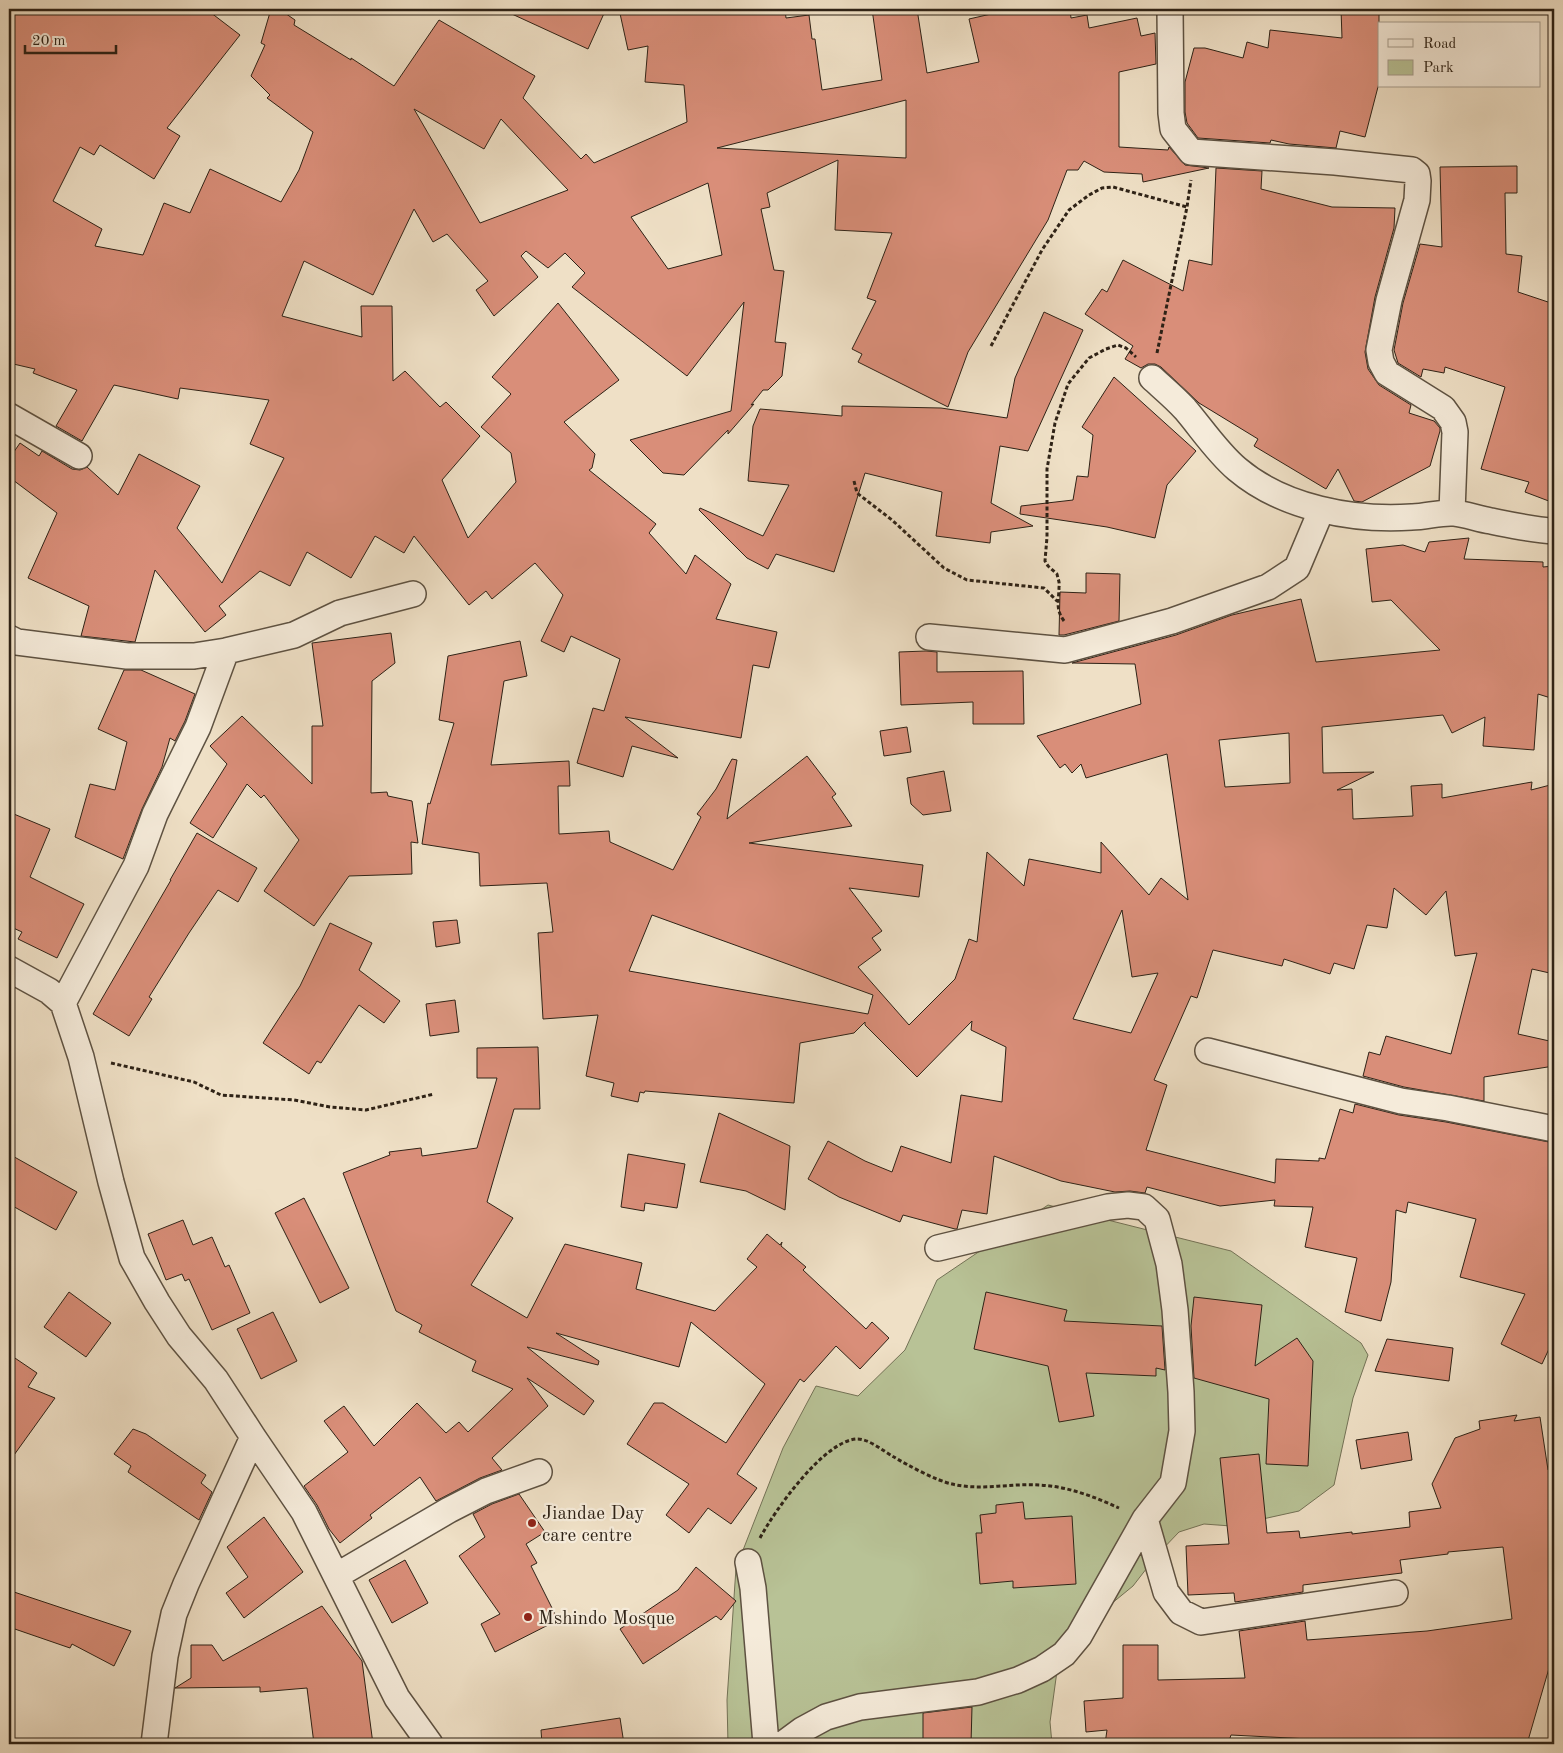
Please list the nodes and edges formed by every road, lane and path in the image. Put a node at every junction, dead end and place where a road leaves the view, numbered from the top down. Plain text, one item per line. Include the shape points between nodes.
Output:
1 (1170, 9) edge
2 (1191, 152) junction
3 (1188, 207) junction
4 (991, 346) dead end
5 (1152, 378) junction
6 (9, 416) edge
7 (79, 456) dead end
8 (854, 481) dead end
9 (1321, 511) junction
10 (1452, 512) junction
11 (1554, 531) edge
12 (413, 594) dead end
13 (1057, 601) junction
14 (929, 637) dead end
15 (9, 638) edge
16 (1091, 643) junction
17 (226, 651) junction
18 (9, 969) edge
19 (63, 1003) junction
20 (1208, 1051) dead end
21 (81, 1057) junction
22 (434, 1094) dead end
23 (1554, 1130) edge
24 (938, 1248) dead end
25 (253, 1438) junction
26 (539, 1472) dead end
27 (1145, 1519) junction
28 (748, 1562) joint
29 (336, 1576) junction
30 (1395, 1593) dead end
31 (154, 1744) edge
32 (430, 1744) edge
33 (766, 1744) edge
34 (783, 1744) edge

1 - 2 street via 1173,129
2 - 3 path via 1194,165
2 - 10 street via 1335,162 1412,170 1417,174 1417,200 1389,300 1379,350 1387,373 1443,408 1453,422
3 - 4 path via 1113,187 1102,188 1089,195 1069,210 1042,250
3 - 5 path
5 - 9 street via 1184,408 1237,469 1294,502
5 - 13 path via 1133,354 1118,346 1089,358 1068,384 1055,423 1047,469 1045,561 1057,574 1060,587
6 - 7 street
8 - 13 path via 856,493 892,520 944,568 967,580 1044,588
9 - 10 street via 1412,518
9 - 16 street via 1297,568 1268,587 1172,621
10 - 11 street
12 - 17 street via 340,613 294,635
13 - 16 path via 1067,625
14 - 16 street via 1065,650
15 - 17 street via 18,642 127,656 194,656
17 - 19 street via 198,727 155,814 136,866
18 - 19 street via 49,991
19 - 21 street
20 - 23 street via 1400,1101
21 - 22 path via 194,1082 221,1094 294,1100 330,1107 366,1110
21 - 25 street via 110,1182 132,1258 157,1302 216,1380
24 - 27 street via 1108,1207 1128,1205 1144,1208 1156,1219 1169,1264 1175,1310 1182,1432 1172,1483
25 - 29 street via 304,1512
25 - 31 street via 174,1614 165,1656
26 - 29 street via 486,1491
27 - 28 path via 1102,1500 1059,1487 950,1484 857,1439 838,1445 801,1479 769,1522
27 - 30 street via 1166,1592 1181,1612 1202,1622
27 - 34 street via 1079,1636 1064,1654 1042,1669 978,1692 852,1710 826,1717
28 - 33 street
29 - 32 street via 397,1698

